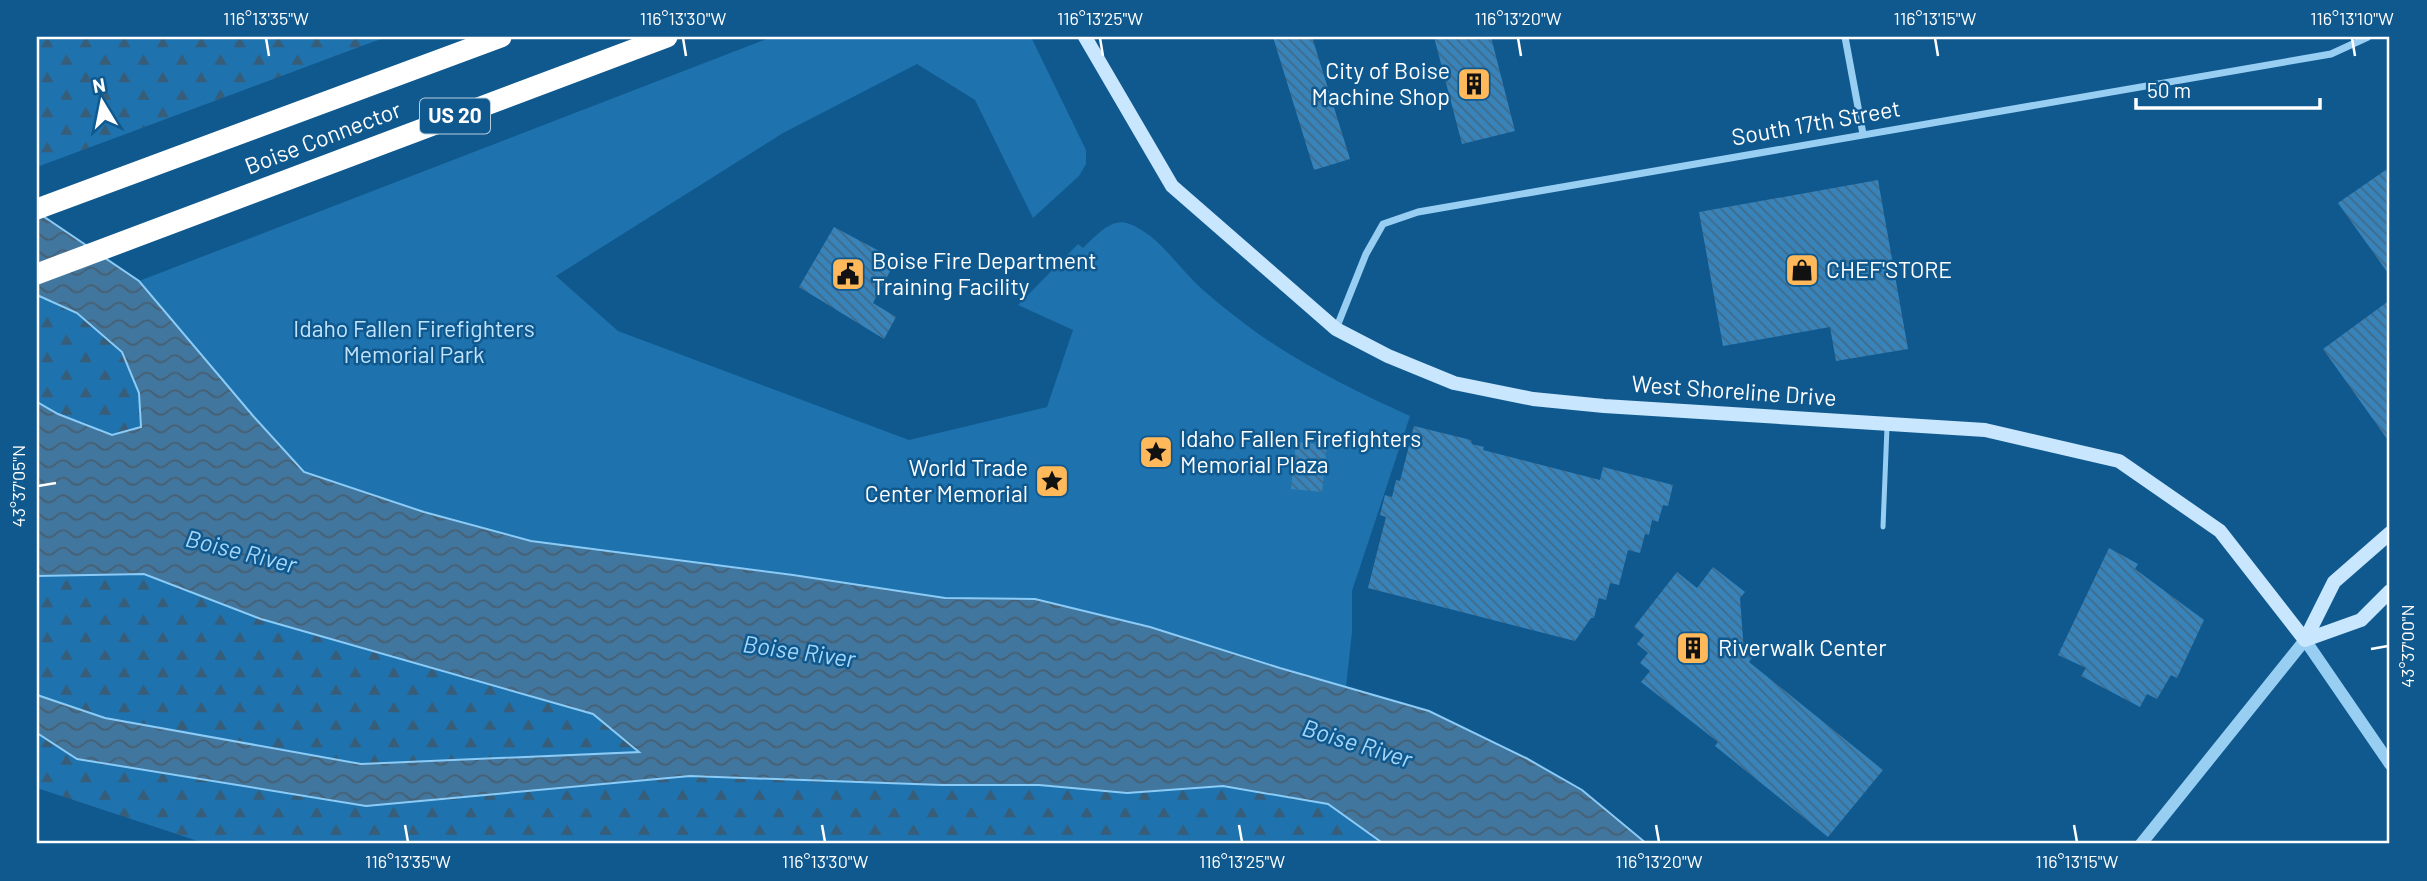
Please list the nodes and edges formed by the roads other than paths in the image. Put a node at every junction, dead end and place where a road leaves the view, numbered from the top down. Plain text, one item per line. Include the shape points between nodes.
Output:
1 (501, 37) edge
2 (667, 37) edge
3 (1085, 37) edge
4 (1845, 37) edge
5 (2368, 37) edge
6 (1863, 134) junction
7 (37, 209) edge
8 (37, 274) edge
9 (1336, 329) junction
10 (1887, 424) junction
11 (1884, 527) dead end
12 (2390, 533) edge
13 (2390, 591) edge
14 (2305, 640) junction
15 (2390, 764) edge
16 (2141, 844) edge

1 - 7 highway, Boise Connector / US 20
2 - 8 highway, Boise Connector / US 20
3 - 9 main road, West Shoreline Drive via 1172,186
4 - 6 street
5 - 6 street, South 17th Street via 2331,54
6 - 9 street, South 17th Street via 1436,208 1383,224
9 - 10 main road, West Shoreline Drive via 1454,383 1533,398
10 - 11 lane
10 - 14 main road, West Shoreline Drive via 1985,430 2119,461 2220,531
12 - 14 main road via 2334,582
13 - 14 main road via 2361,620
14 - 15 street, West Shoreline Drive
14 - 16 street

